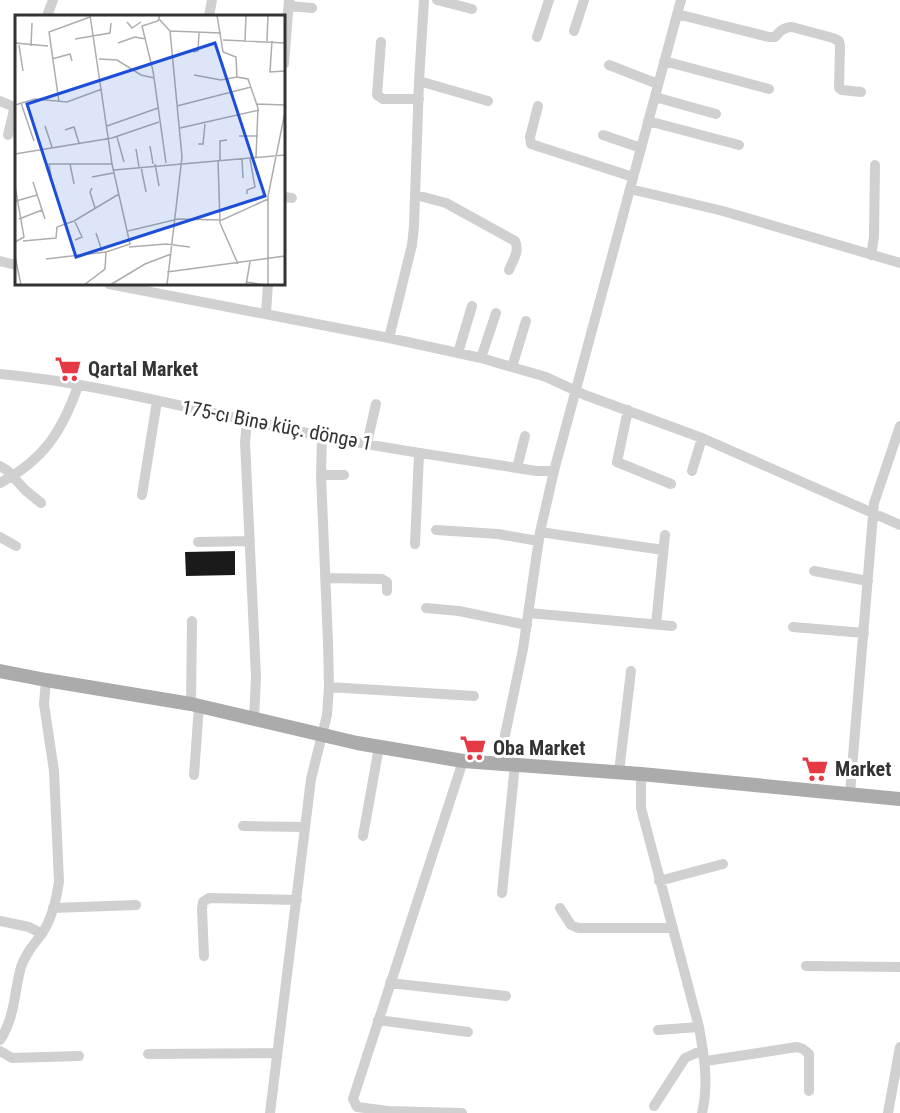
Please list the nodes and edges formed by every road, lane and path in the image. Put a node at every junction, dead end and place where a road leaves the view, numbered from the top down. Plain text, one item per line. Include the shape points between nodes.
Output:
1 (53, 0) edge
2 (212, 0) edge
3 (424, 0) edge
4 (437, 0) edge
5 (549, 0) edge
6 (584, 0) edge
7 (681, 0) edge
8 (289, 3) edge
9 (312, 8) dead end
10 (472, 9) dead end
11 (677, 14) junction
12 (47, 15) edge
13 (209, 15) edge
14 (574, 31) dead end
15 (537, 38) dead end
16 (381, 42) dead end
17 (285, 52) edge
18 (664, 61) junction
19 (609, 65) dead end
20 (419, 81) junction
21 (658, 84) junction
22 (769, 89) dead end
23 (861, 92) dead end
24 (655, 97) junction
25 (419, 99) junction
26 (0, 101) edge
27 (488, 101) dead end
28 (538, 106) dead end
29 (716, 114) dead end
30 (648, 121) junction
31 (8, 135) dead end
32 (603, 135) dead end
33 (739, 145) dead end
34 (640, 148) junction
35 (875, 165) dead end
36 (633, 177) junction
37 (630, 189) junction
38 (416, 195) junction
39 (871, 255) junction
40 (0, 261) edge
41 (900, 263) edge
42 (15, 265) edge
43 (509, 270) dead end
44 (122, 285) edge
45 (268, 285) edge
46 (472, 306) dead end
47 (496, 313) dead end
48 (266, 314) junction
49 (526, 321) dead end
50 (389, 338) junction
51 (458, 353) junction
52 (481, 358) junction
53 (512, 367) junction
54 (0, 375) edge
55 (78, 386) junction
56 (575, 390) junction
57 (157, 401) junction
58 (376, 404) dead end
59 (628, 410) junction
60 (248, 421) junction
61 (900, 426) edge
62 (322, 434) junction
63 (525, 436) dead end
64 (702, 438) junction
65 (367, 443) junction
66 (419, 453) junction
67 (0, 466) edge
68 (517, 468) junction
69 (554, 471) junction
70 (692, 471) dead end
71 (321, 476) junction
72 (344, 476) dead end
73 (12, 477) junction
74 (0, 483) edge
75 (671, 484) dead end
76 (142, 495) dead end
77 (41, 503) dead end
78 (873, 513) junction
79 (900, 525) edge
80 (436, 530) dead end
81 (665, 535) dead end
82 (539, 536) junction
83 (0, 537) edge
84 (250, 541) junction
85 (198, 542) dead end
86 (415, 544) dead end
87 (16, 546) dead end
88 (663, 550) junction
89 (814, 571) dead end
90 (325, 578) junction
91 (868, 581) junction
92 (387, 591) dead end
93 (426, 608) dead end
94 (529, 612) junction
95 (192, 621) dead end
96 (656, 624) junction
97 (527, 625) junction
98 (672, 626) dead end
99 (793, 627) dead end
100 (864, 633) junction
101 (0, 670) edge
102 (632, 671) dead end
103 (46, 681) junction
104 (329, 687) junction
105 (474, 696) dead end
106 (195, 705) junction
107 (254, 719) junction
108 (322, 735) junction
109 (379, 747) junction
110 (462, 761) junction
111 (499, 764) junction
112 (515, 764) junction
113 (619, 772) junction
114 (641, 774) junction
115 (194, 775) dead end
116 (850, 793) junction
117 (900, 799) edge
118 (243, 826) dead end
119 (305, 826) junction
120 (363, 836) dead end
121 (723, 864) dead end
122 (659, 881) junction
123 (502, 893) dead end
124 (297, 900) junction
125 (136, 905) dead end
126 (54, 908) junction
127 (560, 908) dead end
128 (0, 921) edge
129 (673, 928) junction
130 (42, 934) junction
131 (204, 956) dead end
132 (806, 966) dead end
133 (900, 967) edge
134 (390, 983) junction
135 (506, 996) dead end
136 (378, 1020) junction
137 (699, 1026) junction
138 (658, 1030) dead end
139 (468, 1032) dead end
140 (0, 1040) edge
141 (900, 1047) edge
142 (703, 1050) junction
143 (0, 1051) edge
144 (277, 1053) junction
145 (148, 1054) dead end
146 (79, 1056) dead end
147 (706, 1061) junction
148 (809, 1091) dead end
149 (654, 1106) dead end
150 (270, 1113) edge
151 (462, 1113) edge
152 (702, 1113) edge
153 (888, 1113) edge

1 - 12 street
2 - 13 street
3 - 20 street
4 - 10 street
5 - 15 street
6 - 14 street
7 - 11 street
8 - 9 street
8 - 17 street
11 - 18 street
11 - 23 street via 769,37 792,27 833,38 840,46 839,88
16 - 25 street via 377,95 383,99
18 - 21 street
18 - 22 street
19 - 21 street
20 - 25 street
20 - 27 street
21 - 24 street
24 - 29 street
24 - 30 street
25 - 38 street
26 - 31 street via 14,110
28 - 36 street via 531,144
30 - 33 street
30 - 34 street
32 - 34 street
34 - 36 street
35 - 39 street
36 - 37 street
37 - 39 street via 723,211
37 - 56 street
38 - 43 street via 446,204 515,241 517,252
38 - 50 street via 412,245
39 - 41 street
40 - 42 street
44 - 48 street
45 - 48 street
46 - 51 street
47 - 52 street
48 - 50 street
49 - 53 street
50 - 51 street
51 - 52 street
52 - 53 street
53 - 56 street
54 - 55 street, 175-cı Binə küç. döngə 1
55 - 57 street, 175-cı Binə küç. döngə 1
55 - 73 street via 68,415 52,441
56 - 59 street
56 - 69 street
57 - 60 street, 175-cı Binə küç. döngə 1
57 - 76 street
58 - 65 street
59 - 64 street
59 - 75 street via 617,462
60 - 62 street, 175-cı Binə küç. döngə 1
60 - 84 street via 245,442
61 - 78 street
62 - 65 street, 175-cı Binə küç. döngə 1
62 - 71 street
63 - 68 street
64 - 70 street
64 - 78 street
65 - 66 street, 175-cı Binə küç. döngə 1
66 - 68 street, 175-cı Binə küç. döngə 1
66 - 86 street
67 - 73 street
68 - 69 street, 175-cı Binə küç. döngə 1
69 - 82 street
71 - 72 street
71 - 90 street
73 - 74 street
73 - 77 street
78 - 79 street
78 - 91 street
80 - 82 street
81 - 88 street
82 - 88 street
82 - 94 street
83 - 87 street
84 - 85 street
84 - 107 street
88 - 96 street
89 - 91 street
90 - 92 street via 382,579 387,582
90 - 104 street
91 - 100 street
93 - 97 street
94 - 96 street
94 - 97 street
95 - 106 street
96 - 98 street
97 - 111 street
99 - 100 street
100 - 116 street
101 - 103 main road
102 - 113 street
103 - 106 main road
103 - 126 street via 44,705 54,771 59,882
104 - 105 street
104 - 108 street
106 - 107 main road
106 - 115 street
107 - 108 main road
108 - 109 main road
108 - 119 street via 310,778
109 - 110 main road
109 - 120 street
110 - 111 main road
110 - 134 street
111 - 112 main road
112 - 113 main road
112 - 123 street
113 - 114 main road
114 - 116 main road
114 - 122 street via 641,808
116 - 117 main road
118 - 119 street
119 - 124 street
121 - 122 street
122 - 129 street
124 - 131 street via 209,898 202,909
124 - 144 street
125 - 126 street
126 - 130 street
127 - 129 street via 571,925 578,928
128 - 130 street
129 - 137 street
130 - 140 street via 26,954 7,1028
132 - 133 street
134 - 135 street
134 - 136 street
136 - 139 street
136 - 151 street via 353,1099 357,1107
137 - 138 street
137 - 142 street
141 - 153 street
142 - 147 street
142 - 149 street via 685,1058
143 - 146 street via 12,1058
144 - 145 street
144 - 150 street
147 - 148 street via 797,1047 809,1054
147 - 152 street

